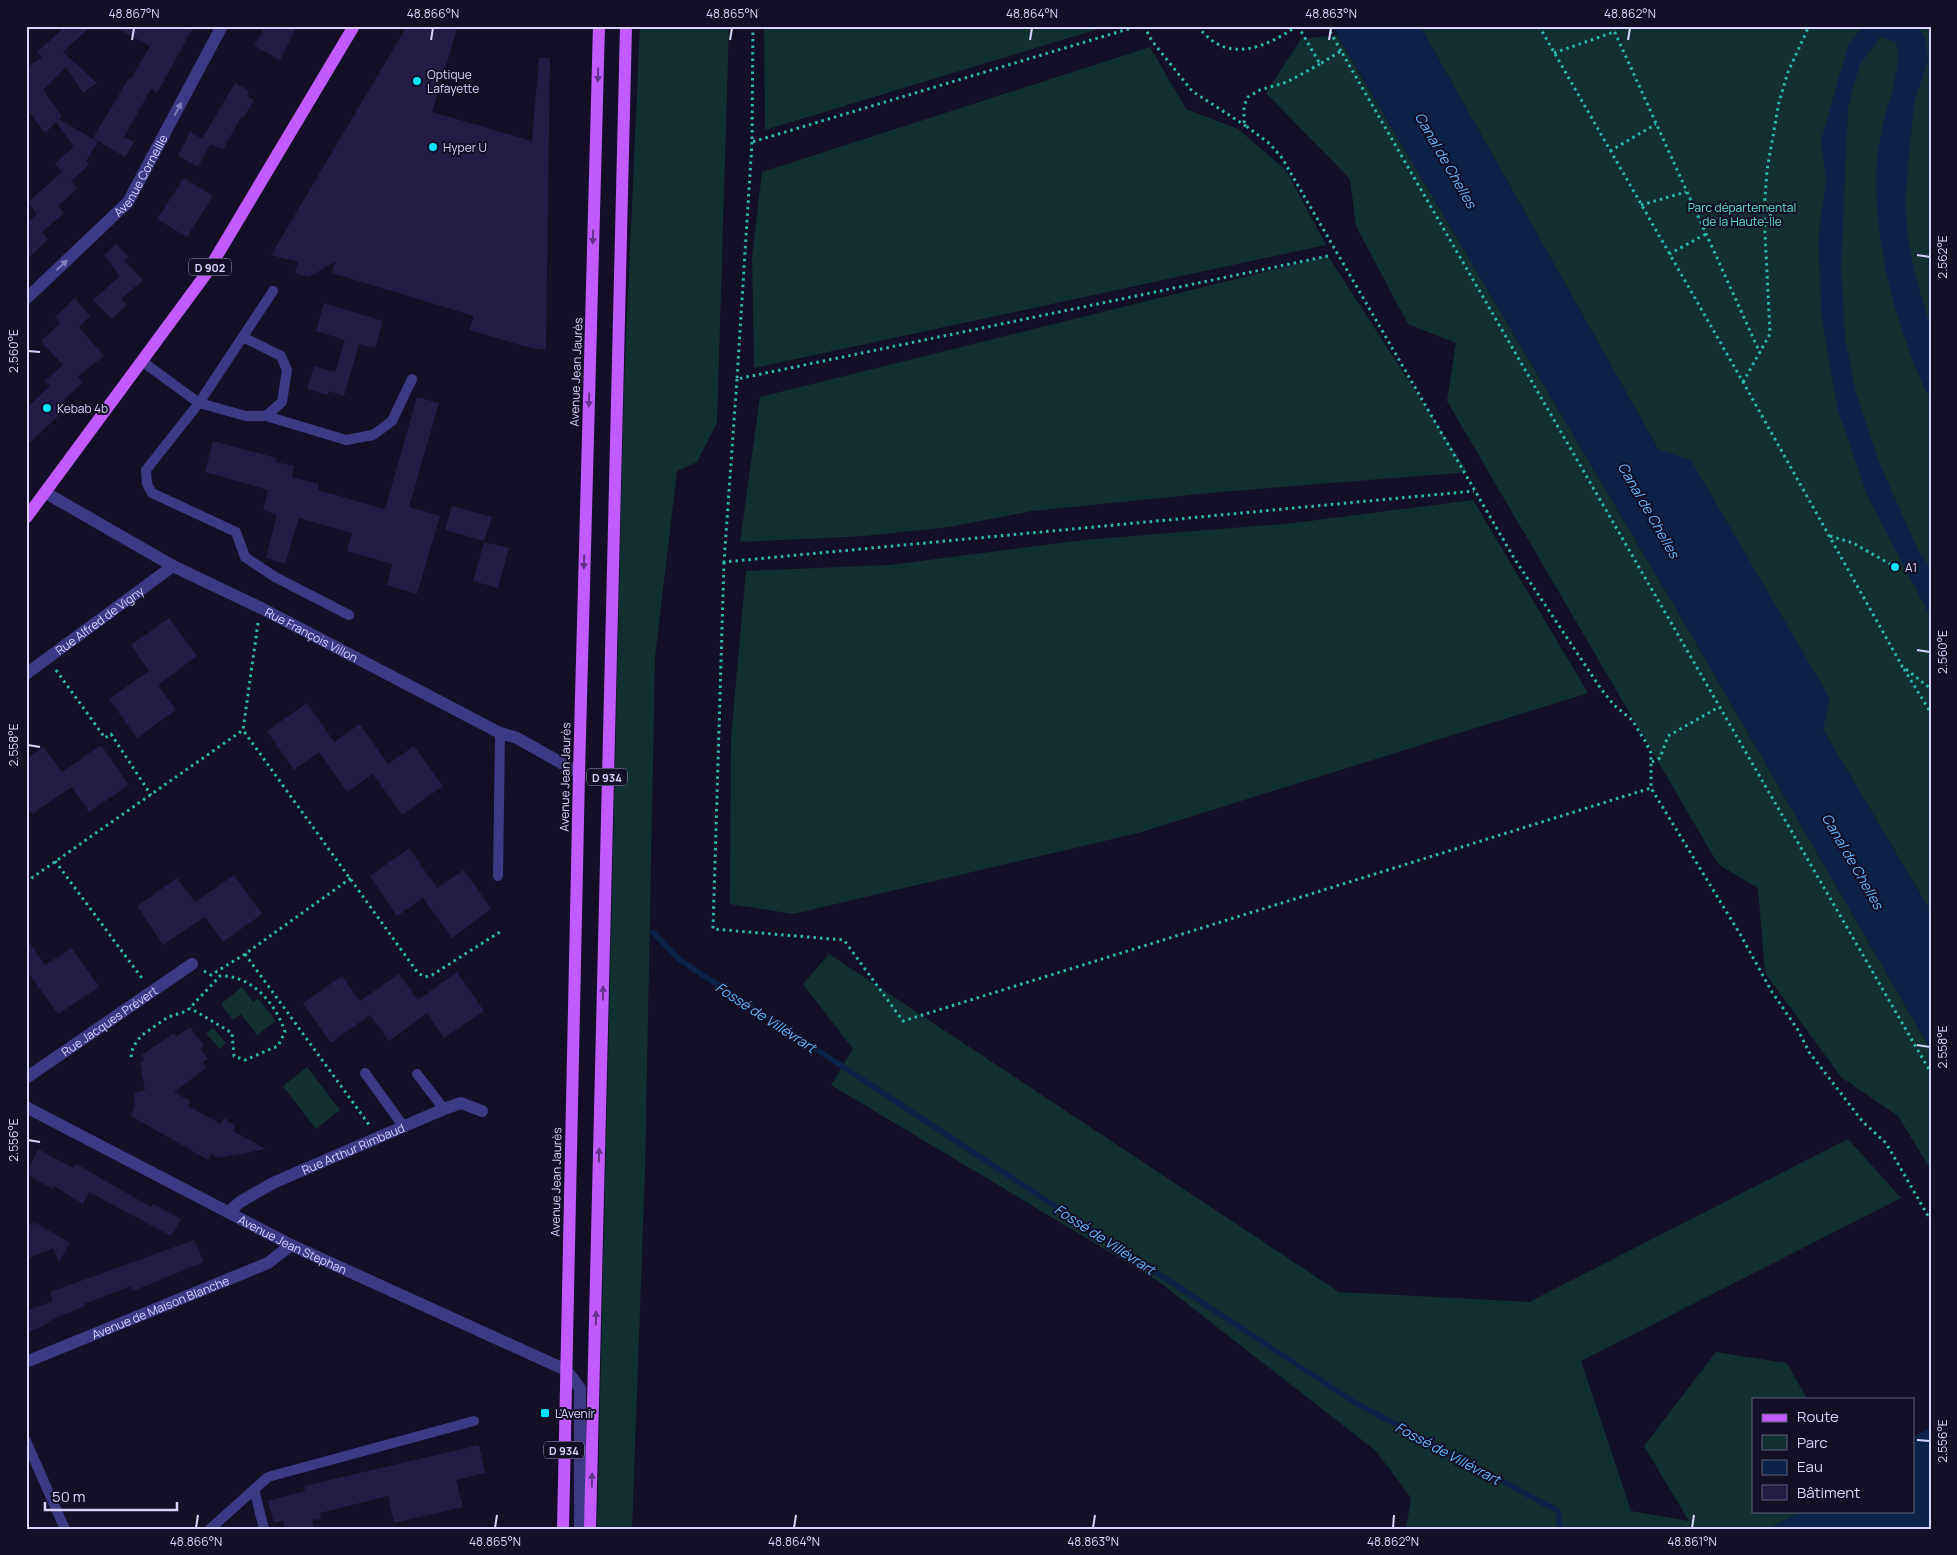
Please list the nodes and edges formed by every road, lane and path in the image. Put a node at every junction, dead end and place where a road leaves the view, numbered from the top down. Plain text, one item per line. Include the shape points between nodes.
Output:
1 (222, 26) edge
2 (354, 26) edge
3 (599, 26) edge
4 (626, 26) edge
5 (753, 26) edge
6 (1138, 26) edge
7 (1144, 26) edge
8 (1198, 26) edge
9 (1298, 26) edge
10 (1327, 26) edge
11 (1539, 26) edge
12 (1612, 26) edge
13 (1809, 26) edge
14 (1614, 32) junction
15 (1342, 51) junction
16 (1554, 53) junction
17 (1320, 64) junction
18 (1656, 124) junction
19 (1246, 126) junction
20 (752, 142) junction
21 (1610, 151) junction
22 (1686, 192) junction
23 (1641, 206) junction
24 (1706, 234) junction
25 (1669, 254) junction
26 (1328, 256) dead end
27 (273, 291) dead end
28 (26, 298) edge
29 (243, 337) junction
30 (1760, 353) junction
31 (142, 362) junction
32 (412, 379) dead end
33 (737, 379) junction
34 (1743, 382) junction
35 (199, 402) junction
36 (266, 416) junction
37 (1474, 491) junction
38 (46, 493) junction
39 (26, 518) edge
40 (1829, 536) junction
41 (724, 562) junction
42 (1890, 564) dead end
43 (172, 566) junction
44 (263, 609) junction
45 (349, 615) dead end
46 (48, 658) junction
47 (1902, 666) junction
48 (26, 674) edge
49 (1931, 689) edge
50 (1719, 707) junction
51 (1931, 713) edge
52 (243, 730) junction
53 (500, 733) junction
54 (1652, 762) junction
55 (579, 773) junction
56 (1651, 788) junction
57 (151, 795) junction
58 (55, 861) junction
59 (498, 876) dead end
60 (350, 878) junction
61 (26, 882) edge
62 (503, 930) dead end
63 (245, 954) junction
64 (192, 964) joint
65 (211, 975) junction
66 (216, 981) junction
67 (152, 992) junction
68 (190, 1008) junction
69 (131, 1057) dead end
70 (365, 1073) dead end
71 (1931, 1073) edge
72 (417, 1074) dead end
73 (26, 1078) edge
74 (26, 1107) edge
75 (444, 1109) junction
76 (482, 1110) dead end
77 (404, 1127) junction
78 (378, 1137) junction
79 (229, 1212) junction
80 (1931, 1221) edge
81 (291, 1245) junction
82 (26, 1362) edge
83 (566, 1370) junction
84 (474, 1421) dead end
85 (26, 1441) edge
86 (254, 1489) junction
87 (66, 1529) edge
88 (210, 1529) edge
89 (264, 1529) edge
90 (563, 1529) edge
91 (580, 1529) edge
92 (590, 1529) edge

28 -> 1 street, Avenue Corneille via 128,202
2 - 31 main road, D 902 via 206,274
3 -> 55 main road, Avenue Jean Jaurès / D 934
92 -> 4 main road, D 934
5 - 20 path
6 - 20 path
7 - 19 path via 1192,91
8 - 9 path via 1219,46 1243,50 1262,46
9 - 17 path
10 - 15 path
11 - 16 path
12 - 14 path
13 - 30 path via 1788,72 1768,162 1764,213 1770,334
14 - 16 path
14 - 18 path
15 - 17 path
15 - 50 path
16 - 21 path
17 - 19 path via 1288,82 1248,97 1244,106
18 - 21 path
18 - 22 path
19 - 37 path via 1282,158
20 - 33 path
21 - 23 path
22 - 23 path
22 - 24 path
23 - 25 path
24 - 25 path
24 - 30 path
25 - 34 path
26 - 33 path
27 - 29 lane
29 - 35 lane
29 - 36 lane via 282,356 287,370 282,402
30 - 34 path
31 - 35 lane
31 - 38 main road, D 902
32 - 36 lane via 392,421 373,435 346,440
33 - 41 path
34 - 40 path
35 - 36 lane via 246,416
35 - 45 lane via 146,470 147,484 152,493 236,532 245,557 275,577
37 - 41 path
37 - 54 path via 1514,558 1601,689 1632,720 1651,753
38 - 39 main road, D 902
38 - 43 street, Rue François Villon
40 - 42 path
40 - 47 path
41 - 56 path via 713,929 844,940 903,1021
43 - 44 street, Rue François Villon
43 - 46 street, Rue Alfred de Vigny
44 - 52 path via 256,630
44 - 53 street, Rue François Villon
46 - 48 street, Rue Alfred de Vigny
46 - 57 path via 105,738 110,734 113,737
47 - 49 path
47 - 51 path
50 - 54 path via 1668,736 1660,758
50 - 71 path
52 - 57 path
52 - 60 path
53 - 55 street, Rue François Villon via 517,738
53 - 59 lane
54 - 56 path
55 - 83 main road, Avenue Jean Jaurès / D 934
56 - 80 path via 1809,1052 1863,1122 1886,1143
57 - 58 path
58 - 61 path
58 - 67 path
60 - 62 path via 418,973 425,976 432,975
60 - 63 path
63 - 65 path
63 - 78 path
64 - 65 path
64 - 67 street, Rue Jacques Prévert
65 - 66 path
66 - 68 path
66 - 68 path via 220,976 244,979 260,993 278,1013 285,1032 278,1046 245,1060 234,1056 232,1033
67 - 73 street, Rue Jacques Prévert
68 - 69 path via 168,1016 142,1036 133,1047
70 - 77 lane
72 - 75 lane
74 - 79 street, Avenue Jean Stephan
75 - 76 street, Rue Arthur Rimbaud via 461,1104
75 - 77 street, Rue Arthur Rimbaud
77 - 78 street, Rue Arthur Rimbaud
78 - 79 street, Rue Arthur Rimbaud via 273,1183
79 - 81 street, Avenue Jean Stephan
81 - 82 street, Avenue de Maison Blanche via 268,1263
81 - 83 street, Avenue Jean Stephan
83 - 90 main road, Avenue Jean Jaurès / D 934
83 - 91 street via 580,1388
84 - 86 lane via 268,1477
85 - 87 lane
86 - 88 lane
86 - 89 lane

